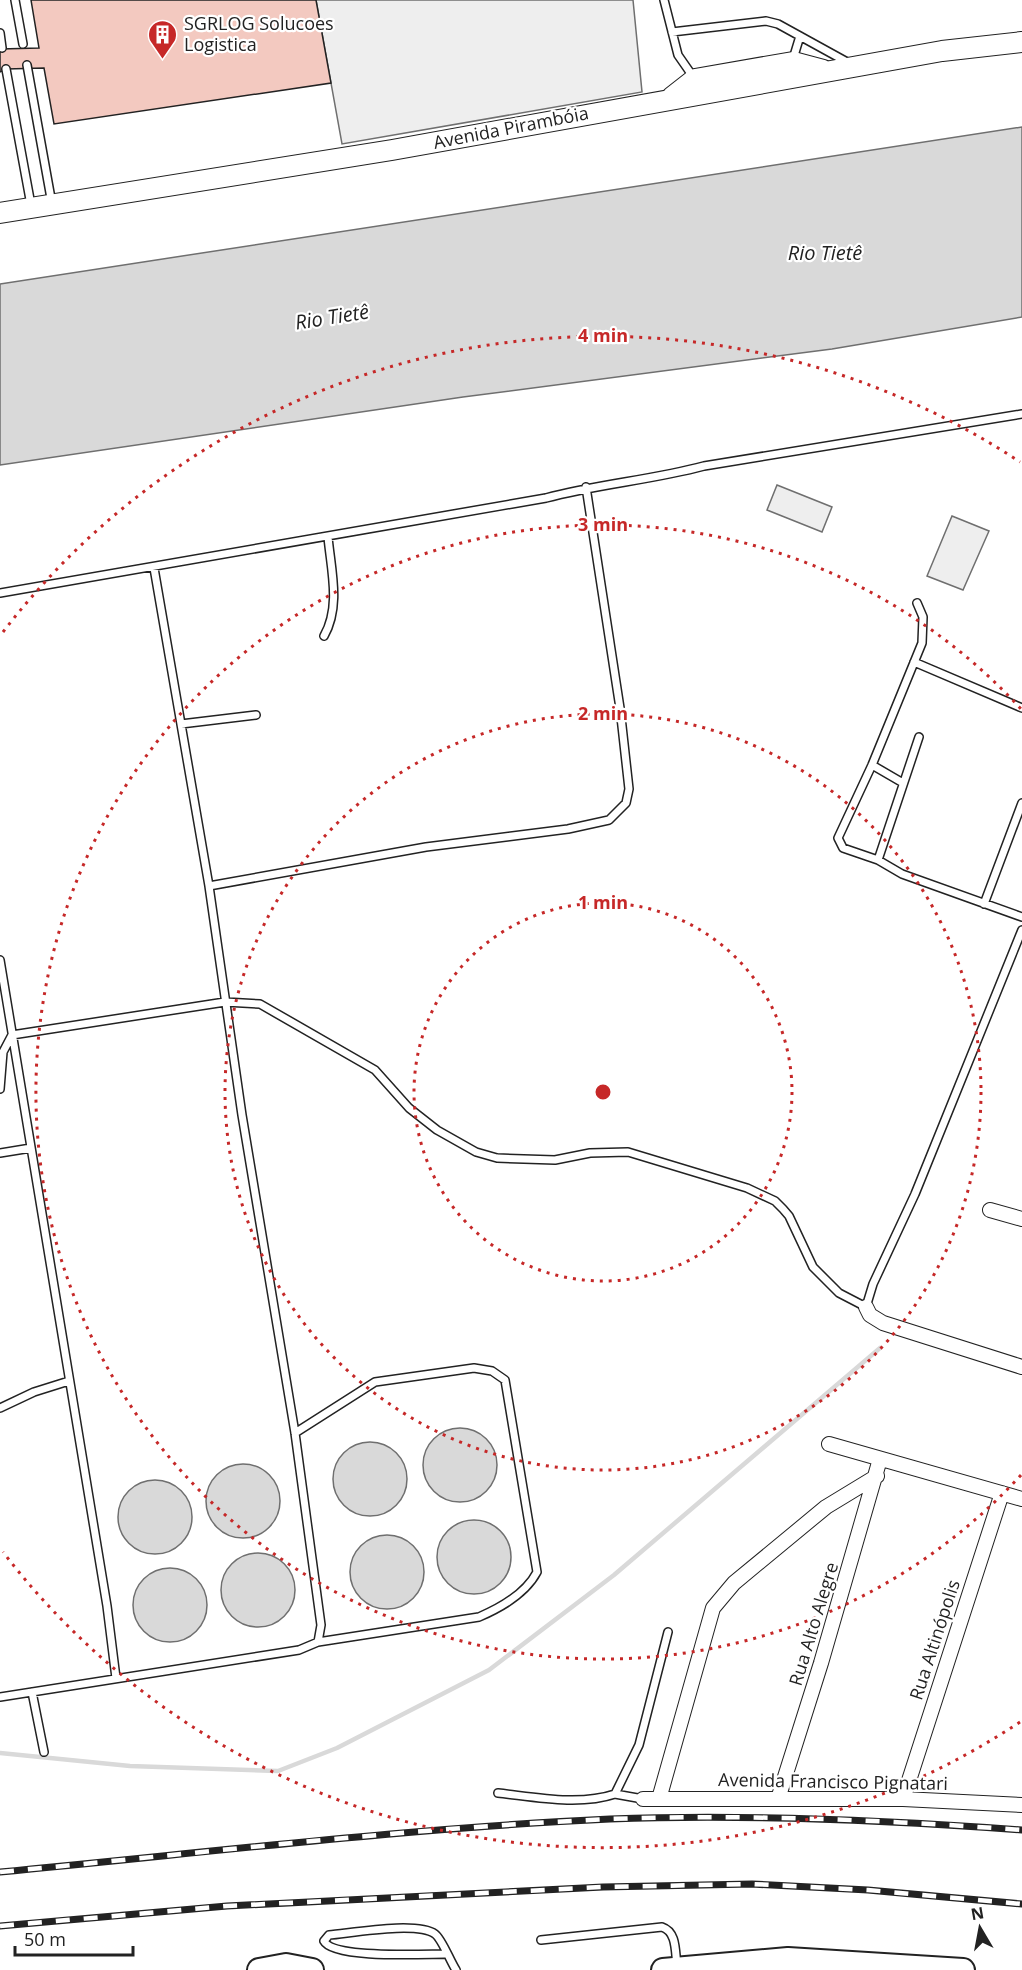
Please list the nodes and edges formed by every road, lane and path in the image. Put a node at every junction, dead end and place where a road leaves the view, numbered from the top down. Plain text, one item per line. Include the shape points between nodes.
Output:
1 (15, 0) edge
2 (664, 0) edge
3 (672, 32) junction
4 (0, 33) edge
5 (800, 36) junction
6 (1022, 42) edge
7 (23, 44) dead end
8 (2, 48) dead end
9 (793, 62) junction
10 (27, 65) dead end
11 (856, 67) junction
12 (6, 69) dead end
13 (827, 72) junction
14 (694, 79) junction
15 (670, 98) junction
16 (52, 204) junction
17 (31, 208) junction
18 (0, 213) edge
19 (1022, 414) edge
20 (586, 488) junction
21 (328, 537) junction
22 (154, 568) junction
23 (0, 593) edge
24 (917, 603) dead end
25 (324, 636) dead end
26 (914, 662) junction
27 (1022, 708) edge
28 (256, 715) dead end
29 (181, 724) junction
30 (920, 737) dead end
31 (872, 765) junction
32 (903, 783) junction
33 (1022, 803) edge
34 (878, 860) junction
35 (209, 886) junction
36 (984, 904) junction
37 (1022, 917) edge
38 (1022, 930) edge
39 (0, 960) edge
40 (225, 1002) junction
41 (12, 1035) junction
42 (0, 1089) edge
43 (31, 1148) junction
44 (0, 1153) edge
45 (990, 1210) dead end
46 (1022, 1220) edge
47 (866, 1307) junction
48 (1022, 1367) edge
49 (69, 1381) junction
50 (0, 1407) edge
51 (295, 1433) junction
52 (829, 1444) dead end
53 (880, 1459) junction
54 (877, 1476) junction
55 (1002, 1493) junction
56 (1022, 1499) edge
57 (668, 1632) dead end
58 (318, 1642) junction
59 (116, 1678) junction
60 (32, 1692) junction
61 (0, 1697) edge
62 (44, 1752) dead end
63 (498, 1792) dead end
64 (615, 1794) junction
65 (643, 1799) joint
66 (659, 1799) junction
67 (778, 1799) junction
68 (903, 1799) junction
69 (1022, 1805) edge
70 (541, 1940) dead end
71 (445, 1954) junction
72 (789, 1965) edge
73 (670, 1969) edge
74 (258, 1970) edge
75 (312, 1970) edge
76 (456, 1970) edge
77 (954, 1970) edge
78 (963, 1970) edge

1 - 7 lane
2 - 3 lane
3 - 5 lane via 766,21
3 - 14 lane via 678,55
4 - 8 lane
5 - 9 lane
5 - 11 lane
6 - 11 main road, Avenida Pirambóia via 942,51
9 - 13 main road
9 - 14 main road
10 - 16 lane
11 - 13 main road, Avenida Pirambóia
12 - 17 lane
13 - 15 main road, Avenida Pirambóia
14 - 15 main road
15 - 16 main road, Avenida Pirambóia via 393,150
16 - 17 main road, Avenida Pirambóia
17 - 18 main road, Avenida Pirambóia
19 - 20 lane
20 - 21 lane
20 - 35 lane via 620,708 629,789 626,803 609,820 568,830 426,847
21 - 22 lane
21 - 25 lane via 334,601 333,620
22 - 23 lane
22 - 29 lane
24 - 26 lane via 923,628
26 - 27 lane
26 - 31 lane
28 - 29 lane
29 - 35 lane
30 - 32 lane
31 - 32 lane
31 - 34 lane via 838,838 843,848
32 - 34 lane
33 - 36 lane
34 - 36 lane via 902,874
35 - 40 lane
36 - 37 lane
38 - 47 lane
39 - 41 lane
40 - 41 lane
40 - 47 lane via 260,1004 375,1070 409,1108 437,1130 476,1152 497,1158 555,1160 590,1153 628,1152 747,1188 775,1201 789,1216 813,1267 839,1293
40 - 51 lane
41 - 42 lane via 3,1052
41 - 43 lane
43 - 44 lane
43 - 49 lane
45 - 46 street
47 - 48 street via 870,1315 883,1323
49 - 50 lane
49 - 59 lane
51 - 58 lane via 319,1598
51 - 58 lane via 375,1382 474,1368 492,1371 505,1380 537,1572 532,1581 497,1609 479,1617
52 - 53 street
53 - 54 street, Rua Alto Alegre
53 - 55 street
54 - 66 street via 826,1507 734,1583 713,1608
54 - 67 street, Rua Alto Alegre
55 - 56 street
55 - 68 street, Rua Altinópolis
57 - 64 lane via 639,1745
58 - 59 lane via 263,1657
59 - 60 lane
60 - 61 lane
60 - 62 lane
63 - 64 lane via 555,1799
64 - 65 lane
65 - 66 street, Avenida Francisco Pignatari
66 - 67 street, Avenida Francisco Pignatari
67 - 68 street, Avenida Francisco Pignatari
68 - 69 street, Avenida Francisco Pignatari
70 - 73 lane via 662,1927 673,1937
71 - 71 lane via 434,1933 419,1929 329,1935 324,1941 345,1952
71 - 76 lane
72 - 73 main road
72 - 77 main road
74 - 75 main road via 286,1965
77 - 78 main road

